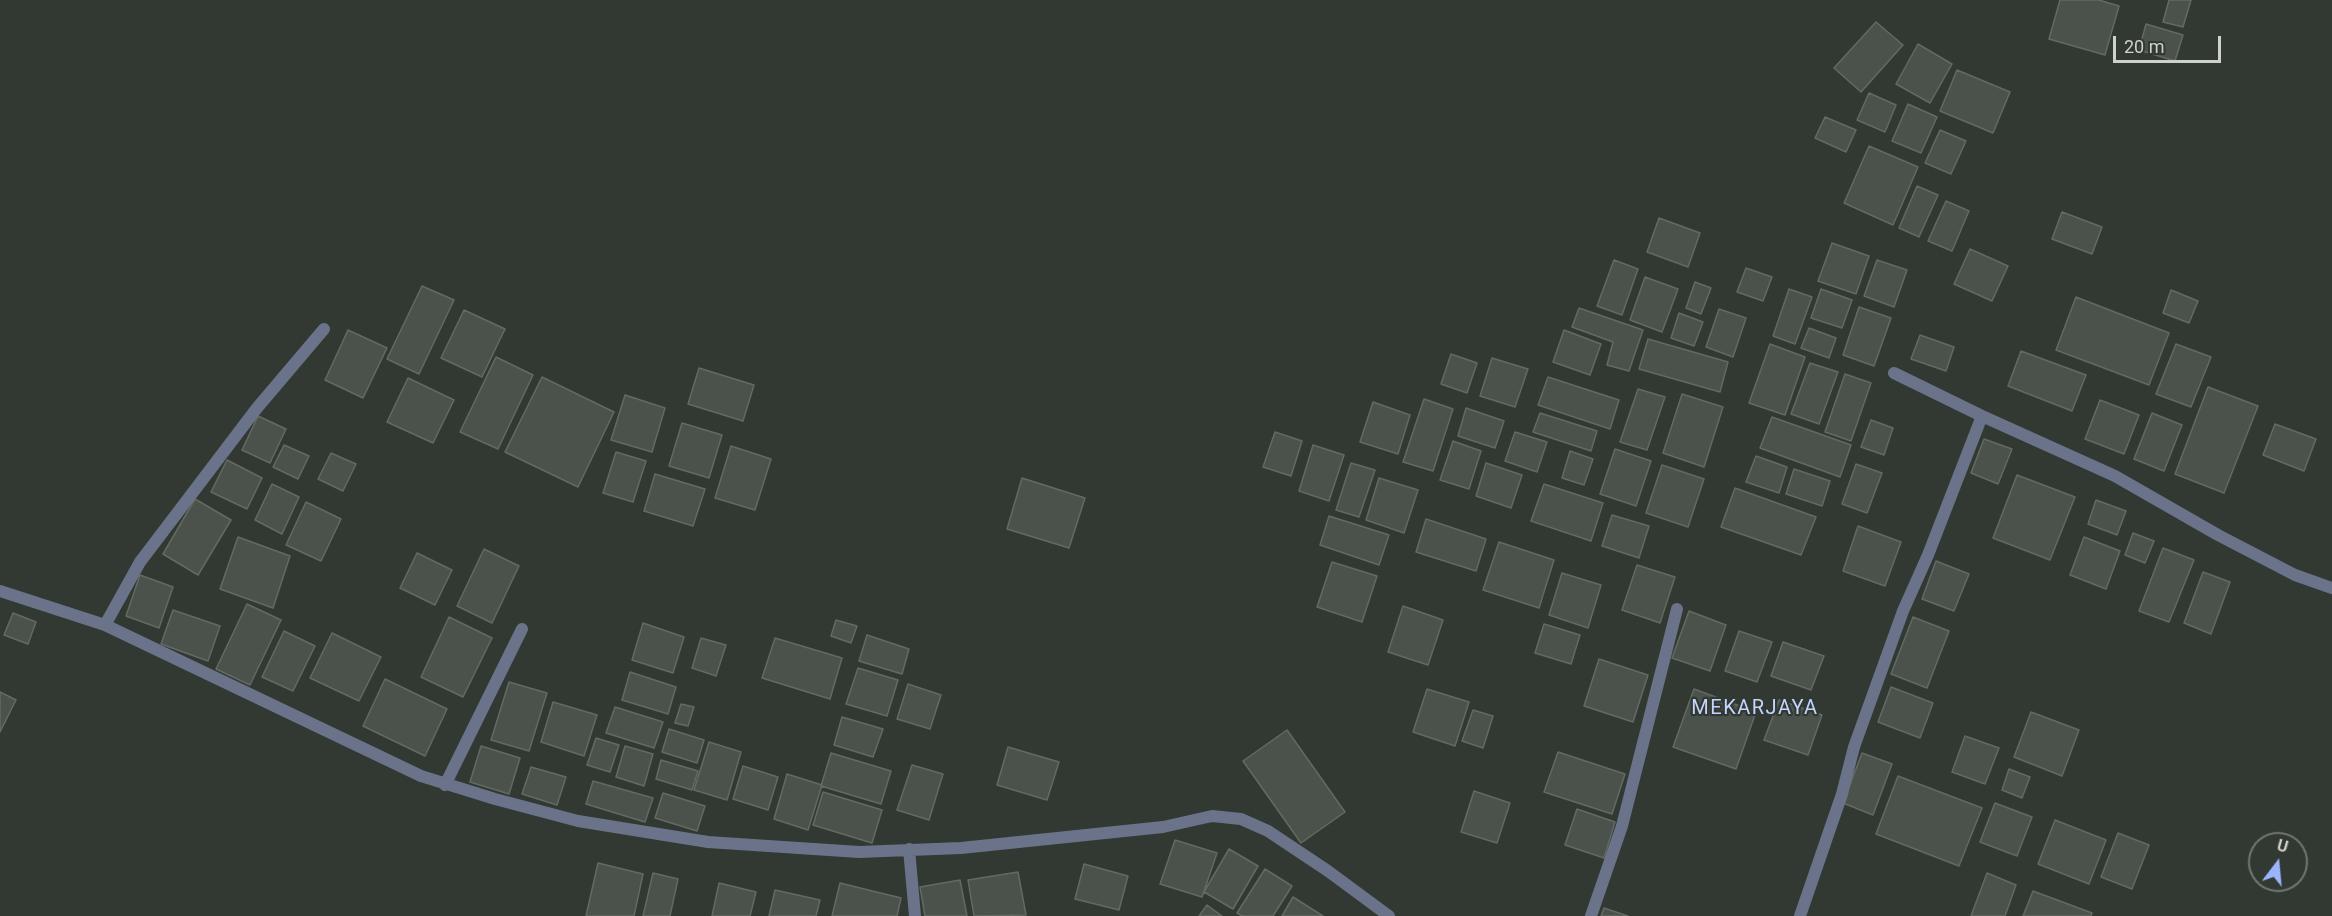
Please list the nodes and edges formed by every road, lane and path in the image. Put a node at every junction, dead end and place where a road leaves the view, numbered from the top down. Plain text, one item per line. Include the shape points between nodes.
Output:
1 (324, 329) dead end
2 (1894, 373) dead end
3 (1982, 416) junction
4 (2332, 588) edge
5 (2, 595) edge
6 (1677, 609) dead end
7 (105, 625) junction
8 (522, 629) dead end
9 (445, 784) junction
10 (909, 849) junction
11 (915, 916) edge
12 (1389, 916) edge
13 (1592, 916) edge
14 (1800, 916) edge

1 - 7 street via 257,408 147,553
2 - 3 street
3 - 4 street via 2115,476 2295,575
3 - 14 street via 1903,611
5 - 7 street
6 - 13 street via 1622,826
7 - 9 street
8 - 9 street
9 - 10 street via 578,821 708,842 859,852
10 - 11 street
10 - 12 street via 961,848 1163,827 1212,816 1241,819 1268,831

